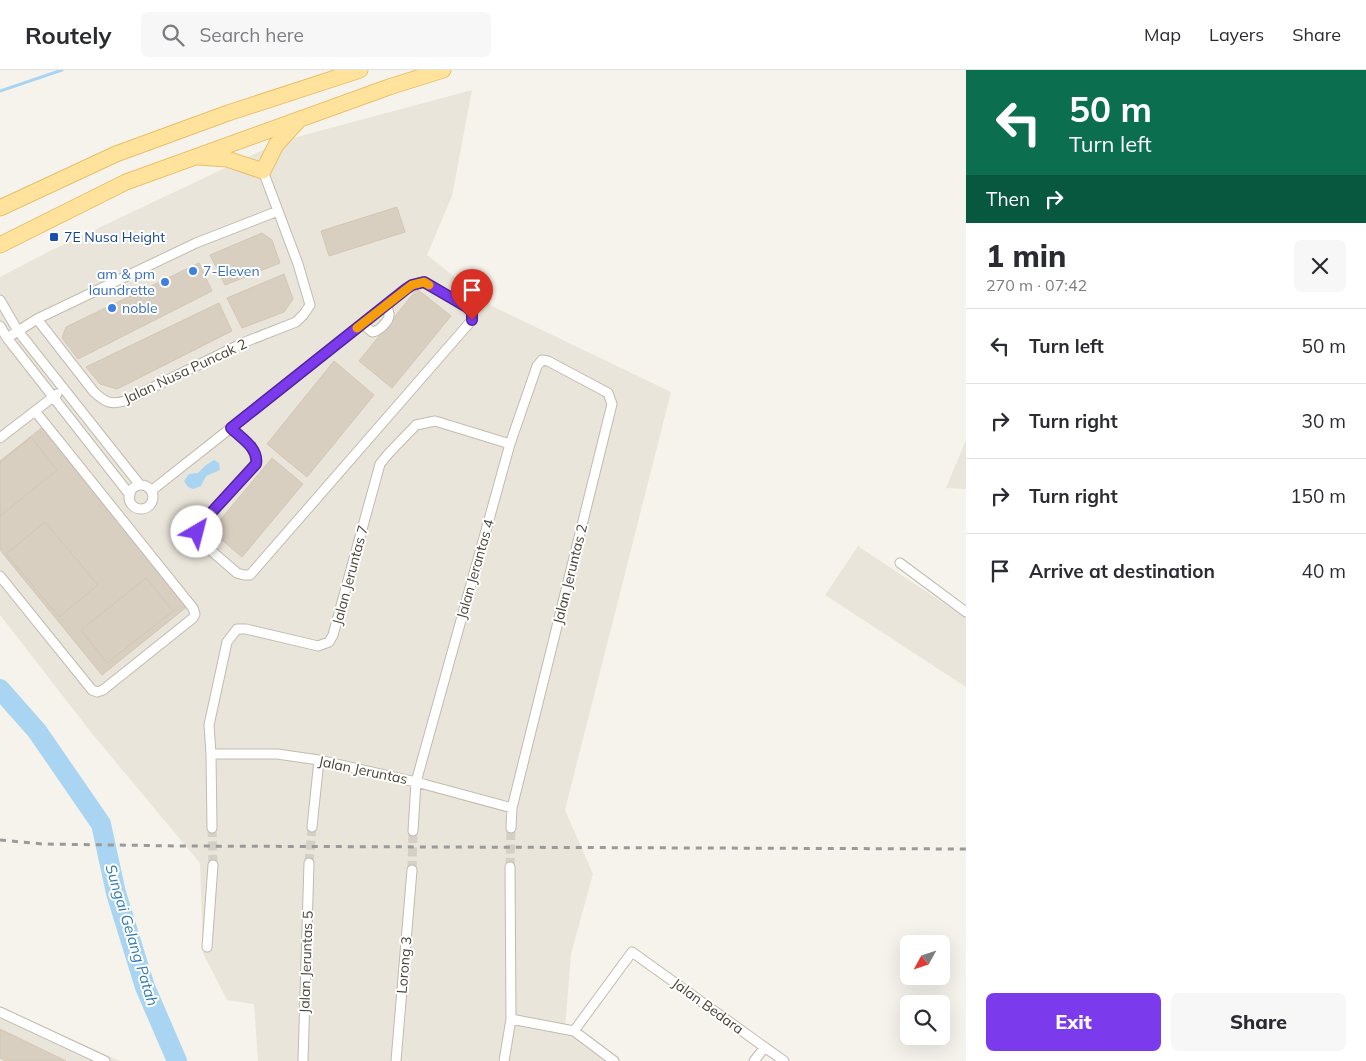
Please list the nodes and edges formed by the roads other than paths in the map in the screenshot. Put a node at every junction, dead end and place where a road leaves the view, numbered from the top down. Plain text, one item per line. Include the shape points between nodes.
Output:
1 (360, 70) edge
2 (443, 70) edge
3 (302, 118) junction
4 (192, 157) junction
5 (263, 171) junction
6 (0, 208) edge
7 (278, 211) junction
8 (16, 236) junction
9 (0, 245) edge
10 (0, 251) edge
11 (0, 300) edge
12 (386, 305) junction
13 (37, 319) junction
14 (362, 324) junction
15 (0, 326) edge
16 (18, 332) junction
17 (7, 338) junction
18 (542, 360) joint
19 (63, 389) junction
20 (53, 397) junction
21 (34, 411) junction
22 (231, 428) junction
23 (0, 438) edge
24 (510, 444) junction
25 (140, 485) junction
26 (151, 491) junction
27 (130, 495) junction
28 (900, 563) dead end
29 (0, 576) edge
30 (966, 612) edge
31 (211, 754) junction
32 (319, 760) junction
33 (416, 782) junction
34 (512, 808) junction
35 (312, 827) tunnel mouth
36 (212, 828) tunnel mouth
37 (511, 828) tunnel mouth
38 (414, 831) tunnel mouth
39 (309, 863) tunnel mouth
40 (213, 864) tunnel mouth
41 (510, 867) tunnel mouth
42 (412, 870) tunnel mouth
43 (207, 946) dead end
44 (0, 1012) edge
45 (511, 1019) junction
46 (574, 1031) junction
47 (765, 1047) junction
48 (105, 1061) edge
49 (303, 1061) edge
50 (396, 1061) edge
51 (504, 1061) edge
52 (613, 1061) edge
53 (754, 1061) edge
54 (784, 1061) edge

1 - 6 main road via 116,154
2 - 3 main road
3 - 4 main road
3 - 5 main road via 276,145
4 - 5 main road via 227,159
4 - 8 main road via 126,182
5 - 7 street
7 - 13 street via 196,242
7 - 13 street, Jalan Nusa Puncak 2 via 310,305 304,314 296,322 245,342 125,401 104,400 94,392
8 - 9 main road
8 - 10 street
11 - 16 street
12 - 14 street
12 - 14 street via 388,319 378,331 372,332
12 - 22 street via 412,285 424,282 467,307 472,312 472,320 250,575 237,572 200,541 197,532 256,464 255,451
13 - 16 street
14 - 22 street
15 - 17 street
16 - 17 street
16 - 19 street
17 - 20 street
18 - 24 street, Jalan Jerantas 4 via 537,366
18 - 34 street, Jalan Jeruntas 2 via 608,393 612,404
19 - 20 street
19 - 25 street
20 - 21 street
20 - 27 street
21 - 23 street
21 - 29 street via 195,614 97,692 92,690
22 - 26 street
24 - 31 street, Jalan Jeruntas 7 via 435,421 416,425 380,464 329,642 318,646 237,629 227,642 209,725
24 - 33 street, Jalan Jerantas 4
25 - 26 street
25 - 27 street
26 - 27 street via 152,503 145,508 134,506
28 - 30 street
31 - 32 street, Jalan Jeruntas via 277,754
31 - 36 street
32 - 33 street, Jalan Jeruntas
32 - 35 street
33 - 34 street, Jalan Jeruntas
33 - 38 street
34 - 37 street, Jalan Jeruntas 2
39 - 49 street, Jalan Jeruntas 5
40 - 43 street
41 - 45 street
42 - 50 street, Lorong 3
44 - 48 street
45 - 46 street
45 - 51 street
46 - 47 street, Jalan Bedara via 632,952
46 - 52 street
47 - 53 street
47 - 54 street, Jalan Bedara

